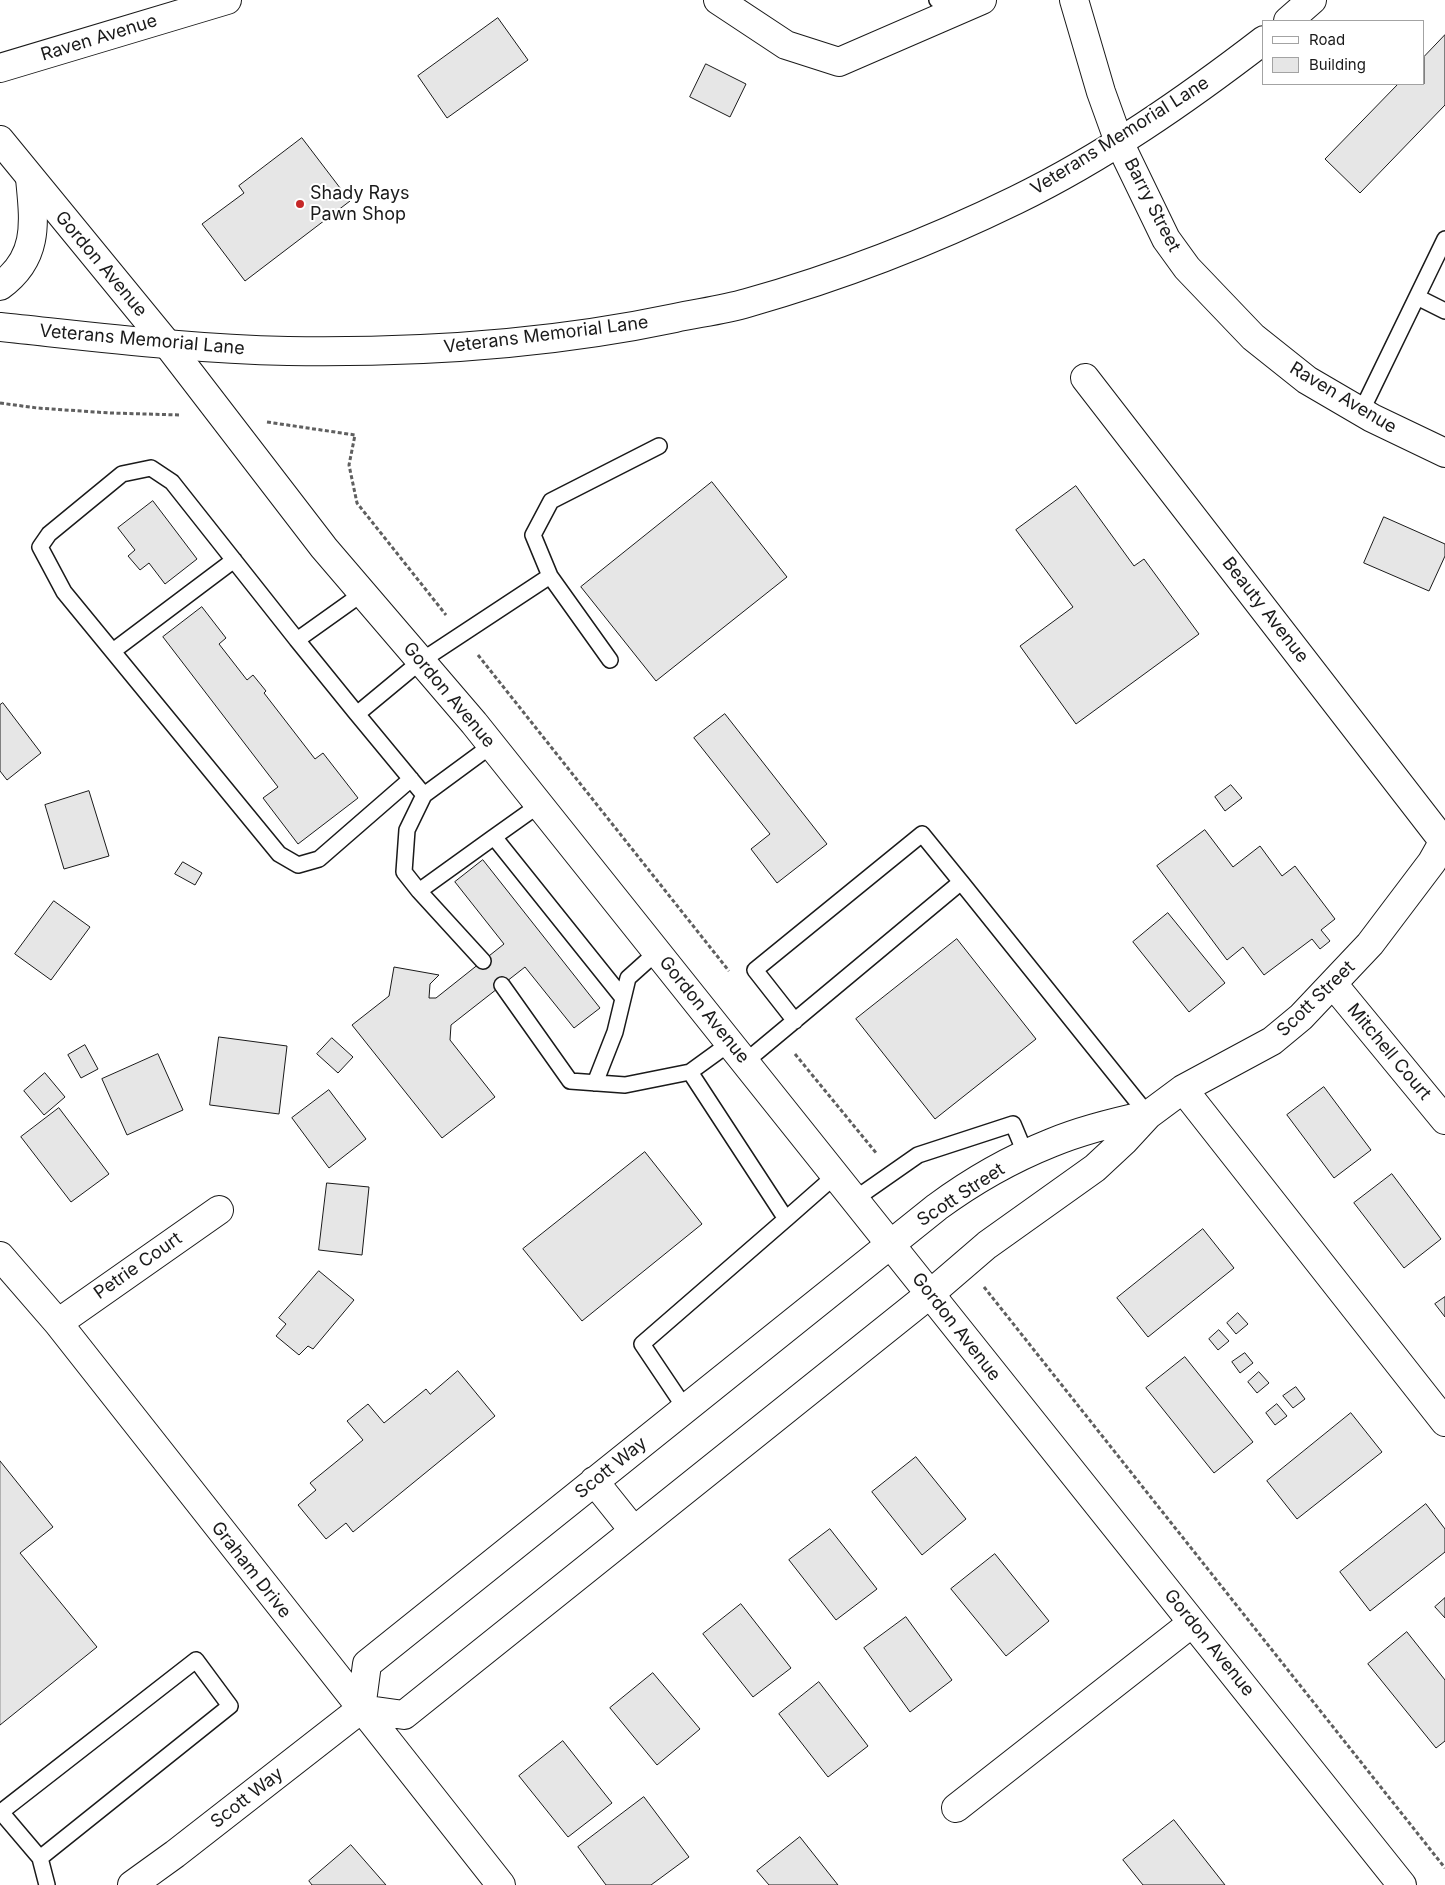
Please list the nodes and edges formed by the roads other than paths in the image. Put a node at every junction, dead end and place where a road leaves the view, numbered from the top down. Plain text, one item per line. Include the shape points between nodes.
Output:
1 (227, 0) edge
2 (718, 0) edge
3 (1074, 0) edge
4 (1312, 0) edge
5 (960, 3) edge
6 (1289, 20) edge
7 (1262, 42) edge
8 (0, 68) edge
9 (0, 140) edge
10 (1120, 142) junction
11 (30, 178) junction
12 (1445, 239) edge
13 (0, 286) edge
14 (1205, 289) joint
15 (1417, 297) junction
16 (1445, 311) edge
17 (0, 327) edge
18 (168, 345) junction
19 (1085, 378) dead end
20 (1361, 412) junction
21 (659, 446) dead end
22 (1445, 453) edge
23 (234, 560) junction
24 (550, 576) junction
25 (363, 593) junction
26 (297, 640) junction
27 (113, 651) junction
28 (610, 660) dead end
29 (421, 661) junction
30 (357, 714) junction
31 (492, 745) junction
32 (411, 779) junction
33 (424, 795) junction
34 (539, 804) junction
35 (494, 837) junction
36 (1444, 841) edge
37 (961, 882) junction
38 (419, 891) junction
39 (657, 952) junction
40 (483, 961) dead end
41 (1333, 984) junction
42 (502, 985) dead end
43 (622, 998) junction
44 (795, 1021) junction
45 (737, 1053) junction
46 (690, 1072) junction
47 (595, 1083) junction
48 (1182, 1089) junction
49 (1148, 1115) junction
50 (1445, 1120) edge
51 (1026, 1154) junction
52 (836, 1175) junction
53 (855, 1199) junction
54 (219, 1210) dead end
55 (786, 1219) junction
56 (891, 1244) junction
57 (0, 1256) edge
58 (930, 1294) junction
59 (58, 1323) junction
60 (685, 1408) junction
61 (1445, 1422) edge
62 (594, 1481) junction
63 (634, 1530) junction
64 (1192, 1623) junction
65 (361, 1709) junction
66 (956, 1808) dead end
67 (1, 1812) edge
68 (40, 1858) junction
69 (47, 1885) edge
70 (132, 1885) edge
71 (501, 1885) edge
72 (1402, 1885) edge

1 - 8 street, Raven Avenue
2 - 5 street via 786,45 839,62
3 - 10 street, Barry Street via 1089,55
4 - 6 street
7 - 10 street, Veterans Memorial Lane via 1220,75
9 - 11 street, Gordon Avenue
10 - 14 street, Barry Street via 1166,239
10 - 18 street, Veterans Memorial Lane via 1018,199 927,240 858,268 744,304 613,331 486,346 286,351
11 - 13 street via 34,220 31,243 18,269
11 - 18 street, Gordon Avenue
12 - 15 lane
14 - 20 street, Raven Avenue via 1279,358 1307,380
15 - 16 lane
15 - 20 lane
17 - 18 street, Veterans Memorial Lane
18 - 25 street, Gordon Avenue via 324,548
19 - 36 street, Beauty Avenue
20 - 22 street, Raven Avenue
21 - 24 lane via 551,500 533,535
23 - 26 lane
23 - 27 lane
23 - 27 lane via 172,482 151,468 122,474 49,534 40,547 64,592
24 - 28 lane
24 - 29 lane
25 - 26 lane
25 - 29 street, Gordon Avenue
26 - 30 lane
27 - 32 lane via 278,854 298,865 319,859
29 - 30 lane
29 - 31 street, Gordon Avenue
30 - 32 lane
31 - 33 lane
31 - 34 street, Gordon Avenue
32 - 33 lane
33 - 38 lane via 407,830 404,872
34 - 35 lane
34 - 39 street, Gordon Avenue
35 - 38 lane
35 - 43 lane
36 - 41 street, Scott Street via 1432,862 1370,944
37 - 44 lane
37 - 44 lane via 922,834 755,970
37 - 49 lane
38 - 40 lane
39 - 43 lane via 628,978
39 - 45 street, Gordon Avenue
41 - 48 street, Scott Street via 1301,1018 1272,1041
41 - 50 street, Mitchell Court
42 - 47 lane via 570,1081
43 - 47 lane via 615,1032
44 - 45 lane
45 - 46 lane
45 - 52 street, Gordon Avenue
46 - 47 lane via 625,1085
46 - 55 lane
48 - 49 street, Scott Street
48 - 61 street
49 - 51 street, Scott Street via 1094,1128
49 - 58 street, Scott Street via 1094,1168 987,1245
51 - 53 lane via 1013,1124 918,1155
51 - 56 street, Scott Street via 944,1201
52 - 53 street, Gordon Avenue
52 - 55 lane
53 - 56 street, Gordon Avenue
54 - 59 street, Petrie Court
55 - 60 lane via 642,1344
56 - 58 street, Gordon Avenue
56 - 60 street, Scott Way
57 - 59 street, Graham Drive
58 - 63 street
58 - 64 street, Gordon Avenue
59 - 65 street, Graham Drive
60 - 62 street, Scott Way
62 - 63 street
62 - 65 street, Scott Way via 367,1664
63 - 65 street via 404,1714
64 - 66 street
64 - 72 street, Gordon Avenue
65 - 70 street, Scott Way
65 - 71 street, Graham Drive
67 - 68 lane
67 - 68 lane via 196,1660 230,1706
68 - 69 lane

